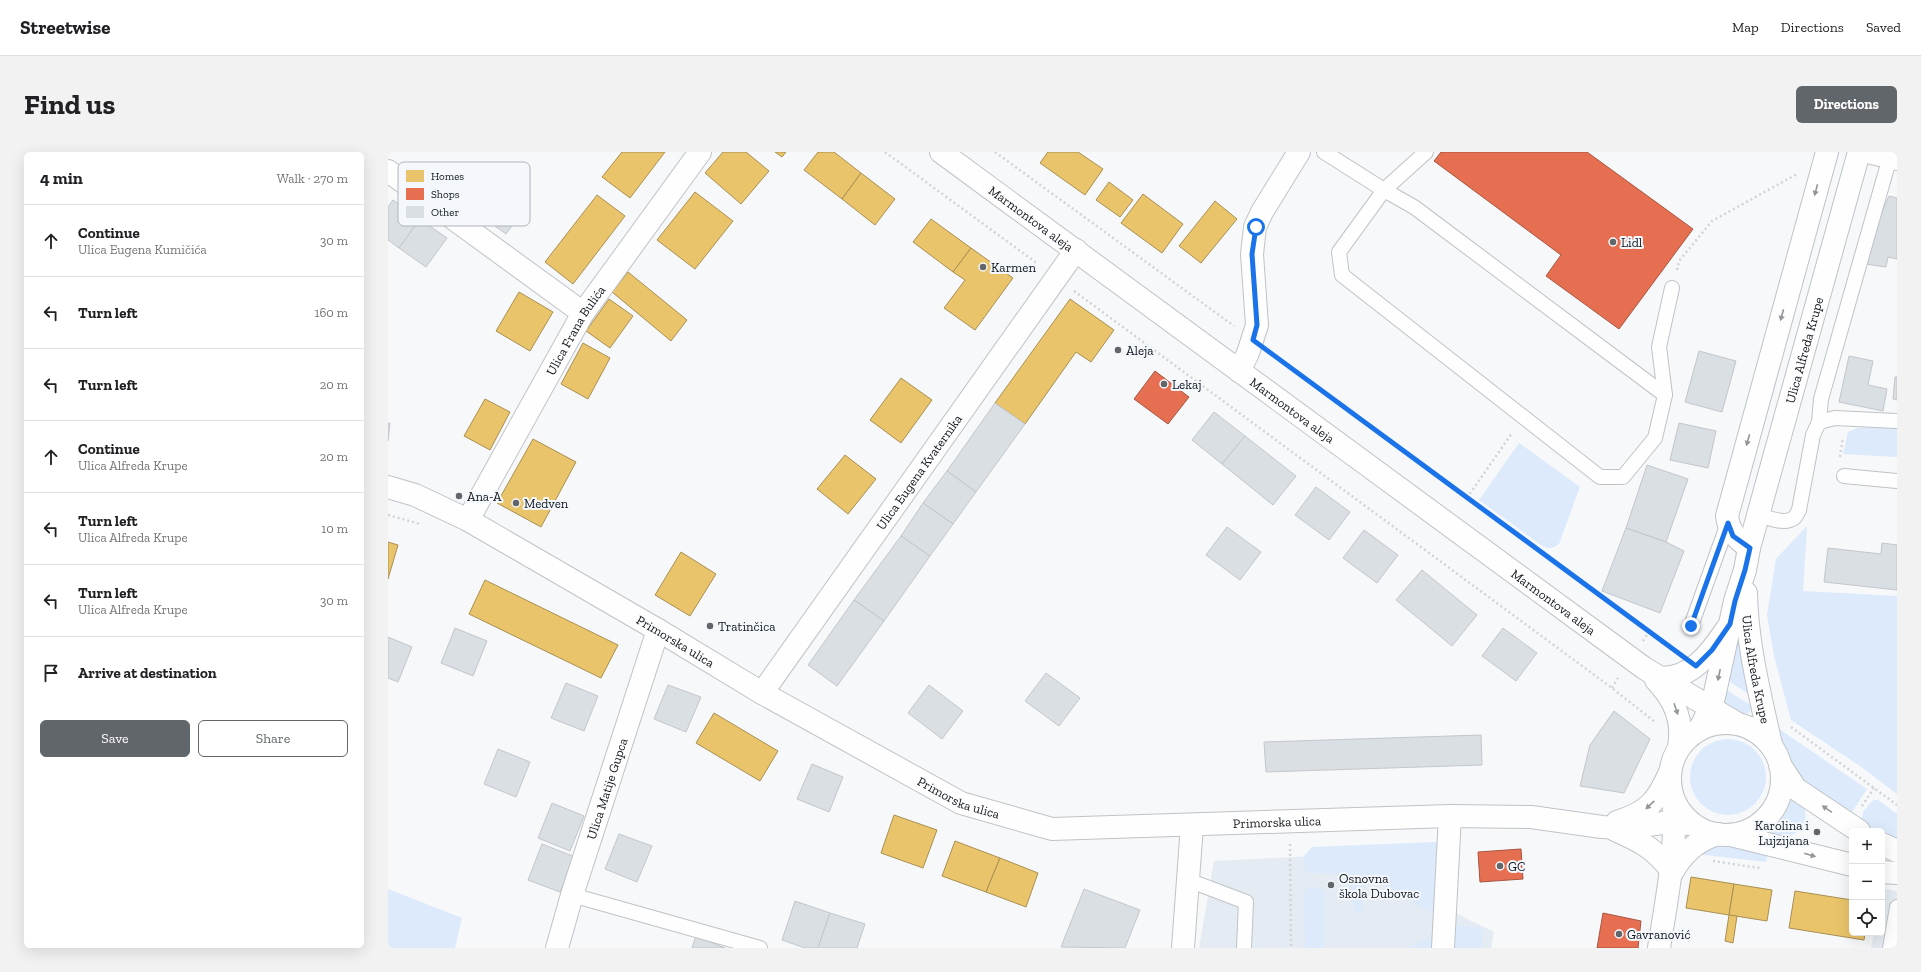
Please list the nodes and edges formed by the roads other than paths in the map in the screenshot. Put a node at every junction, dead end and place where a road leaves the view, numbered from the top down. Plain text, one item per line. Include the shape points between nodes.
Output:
1 (700, 152) edge
2 (941, 152) edge
3 (1299, 152) edge
4 (1324, 152) edge
5 (1426, 152) edge
6 (1860, 152) edge
7 (1868, 152) edge
8 (1826, 155) edge
9 (1893, 158) edge
10 (388, 171) edge
11 (398, 178) edge
12 (1384, 190) junction
13 (464, 226) edge
14 (1076, 250) junction
15 (1672, 288) road end
16 (583, 313) junction
17 (1239, 371) junction
18 (1665, 396) junction
19 (1819, 422) junction
20 (1897, 422) edge
21 (1844, 476) road end
22 (1897, 481) edge
23 (388, 487) edge
24 (1759, 515) junction
25 (468, 520) junction
26 (1728, 523) junction
27 (1750, 548) junction
28 (1745, 570) junction
29 (1730, 624) junction
30 (1691, 626) dead end
31 (658, 630) junction
32 (1652, 673) junction
33 (762, 693) junction
34 (1710, 708) junction
35 (1738, 724) junction
36 (1699, 729) junction
37 (1771, 745) junction
38 (1679, 747) junction
39 (1780, 765) junction
40 (1670, 772) junction
41 (1450, 816) junction
42 (1683, 823) junction
43 (1192, 825) junction
44 (1606, 828) junction
45 (1854, 828) edge
46 (1724, 834) junction
47 (1885, 845) edge
48 (1897, 851) edge
49 (1849, 864) edge
50 (1674, 868) junction
51 (1885, 872) edge
52 (1897, 874) edge
53 (1188, 880) junction
54 (572, 895) junction
55 (1897, 907) edge
56 (557, 948) edge
57 (760, 948) edge
58 (1183, 948) edge
59 (1244, 948) edge
60 (1443, 948) edge
61 (1659, 948) edge
62 (1890, 948) edge

1 - 16 main road, Ulica Frana Bulića
2 - 14 main road, Marmontova aleja
3 - 17 main road via 1262,212 1256,227 1252,254 1257,325
4 - 12 lane
5 - 12 lane
6 - 24 main road, Ulica Alfreda Krupe
7 - 9 main road
8 -> 26 main road via 1727,516
9 - 19 lane via 1821,399
10 - 11 main road
12 - 18 lane via 1414,207
12 - 18 lane via 1339,252 1342,275 1600,477 1623,477 1655,438
13 - 16 main road
14 - 17 main road, Marmontova aleja
14 - 33 main road, Ulica Eugena Kvaternika
15 - 18 lane via 1659,347
16 - 25 main road, Ulica Frana Bulića
17 - 32 main road, Marmontova aleja
19 - 20 lane via 1845,418
19 - 24 lane via 1813,435 1799,510 1794,518 1778,520
21 - 22 lane
23 - 25 main road, Primorska ulica via 415,495
24 - 27 main road, Ulica Alfreda Krupe
25 - 31 main road, Primorska ulica
26 - 27 main road via 1733,536
26 - 30 lane
27 - 28 main road, Ulica Alfreda Krupe
28 - 29 main road, Ulica Alfreda Krupe
28 - 37 main road, Ulica Alfreda Krupe via 1748,640
29 - 32 main road via 1712,650 1696,666 1678,676
29 -> 34 main road, Ulica Alfreda Krupe
31 - 33 main road, Primorska ulica
31 - 54 main road, Ulica Matije Gupca
32 - 34 main road, Marmontova aleja
32 -> 38 main road, Marmontova aleja via 1674,703 1680,726
33 - 43 main road, Primorska ulica via 961,803 1052,829
34 - 35 main road, Marmontova aleja
34 - 36 main road, Ulica Alfreda Krupe
35 - 36 main road via 1718,723
35 - 37 main road via 1762,735
36 - 38 main road
37 - 39 main road
38 - 40 main road
45 -> 39 main road via 1796,789
39 - 46 main road via 1780,792 1772,811 1745,832
40 - 42 main road via 1673,798 1684,817
40 -> 44 main road, Primorska ulica via 1658,797 1650,806 1640,814
41 - 43 main road, Primorska ulica
41 - 44 main road, Primorska ulica via 1531,817
41 - 60 main road
42 - 44 main road, Primorska ulica
42 - 46 main road via 1704,831
42 - 50 main road
43 - 53 main road
44 - 50 main road via 1647,845
46 -> 49 main road
46 - 50 main road via 1699,841
47 - 48 main road
50 - 61 main road
51 - 52 main road
53 - 58 main road
53 - 59 lane via 1246,902
54 - 56 main road, Ulica Matije Gupca
54 - 57 lane
55 - 62 lane

